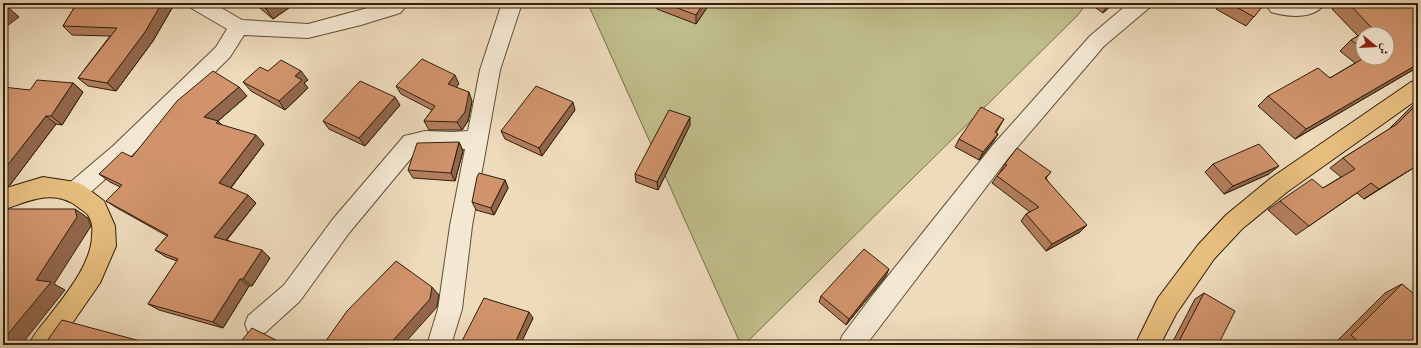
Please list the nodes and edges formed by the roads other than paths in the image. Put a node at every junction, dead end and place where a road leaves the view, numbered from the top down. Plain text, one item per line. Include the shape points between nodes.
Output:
1 (198, 3) edge
2 (399, 3) edge
3 (512, 3) edge
4 (1142, 3) edge
5 (1275, 3) edge
6 (1315, 3) edge
7 (239, 27) junction
8 (1418, 88) edge
9 (477, 138) junction
10 (75, 192) junction
11 (3, 200) edge
12 (257, 324) dead end
13 (41, 345) edge
14 (439, 345) edge
15 (851, 345) edge
16 (1147, 345) edge

1 - 7 street
2 - 7 street via 393,8 361,18 308,31
3 - 9 street via 490,70
4 - 15 street via 1097,41 1006,145
5 - 6 street via 1278,7 1303,9
7 - 10 street via 223,52 121,152
8 - 16 main road via 1279,185 1234,222 1206,252 1167,306
9 - 12 street via 445,142 428,139 412,142 341,226 292,293
9 - 14 street via 461,226 450,309
10 - 11 main road via 43,187
10 - 13 main road via 96,208 104,226 104,246 92,275

